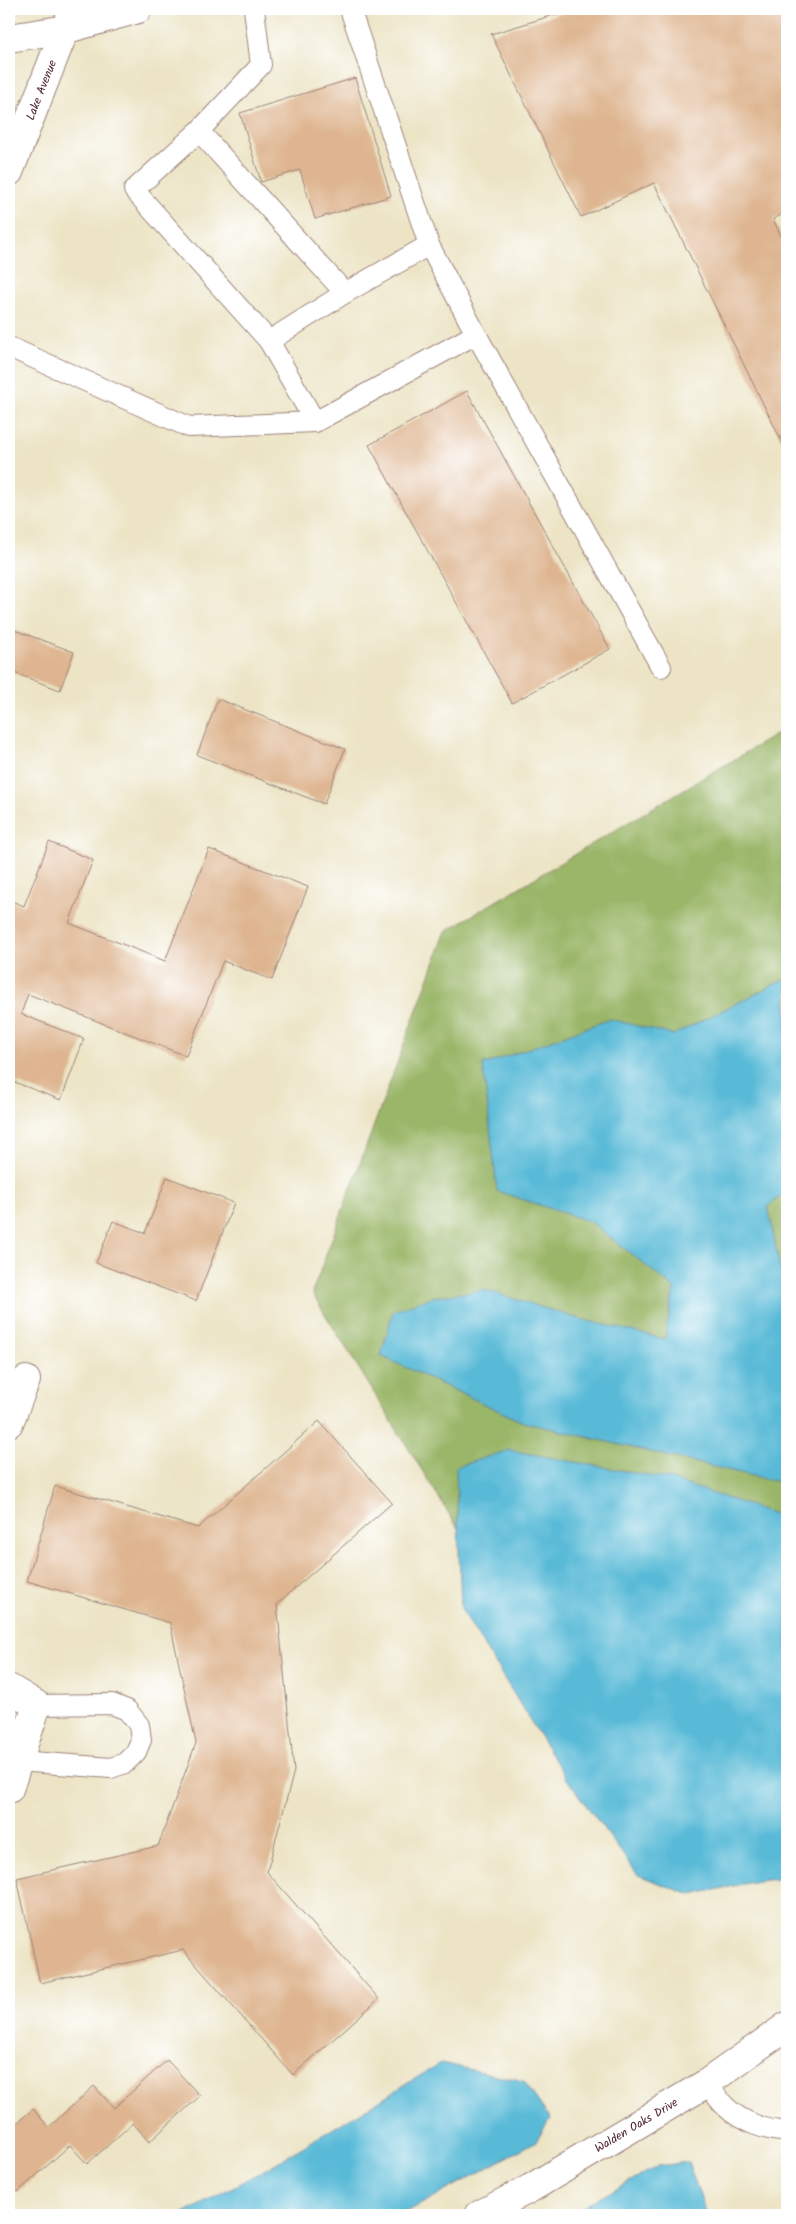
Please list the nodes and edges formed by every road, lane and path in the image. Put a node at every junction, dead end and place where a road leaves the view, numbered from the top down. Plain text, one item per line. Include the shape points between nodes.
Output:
1 (138, 9) edge
2 (254, 9) edge
3 (350, 9) edge
4 (70, 19) edge
5 (9, 38) edge
6 (199, 131) junction
7 (9, 172) edge
8 (429, 245) junction
9 (345, 293) junction
10 (476, 334) junction
11 (269, 341) junction
12 (9, 347) edge
13 (315, 422) junction
14 (661, 667) dead end
15 (26, 1380) dead end
16 (9, 1423) edge
17 (9, 1688) edge
18 (37, 1705) junction
19 (18, 1761) junction
20 (9, 1789) edge
21 (787, 2026) edge
22 (707, 2083) junction
23 (787, 2131) edge
24 (479, 2215) edge

1 - 4 street
2 - 6 lane via 261,65
3 - 8 lane
4 - 5 street
4 - 7 street, Lake Avenue
6 - 9 lane
6 - 11 lane via 134,190
8 - 9 lane
8 - 10 lane
9 - 11 lane
10 - 13 lane
10 - 14 lane
11 - 13 lane
12 - 13 lane via 189,427
15 - 16 street
17 - 18 street
18 - 19 street
18 - 19 lane via 112,1704 127,1710 139,1724 141,1740 136,1752 125,1763 111,1768
19 - 20 street
21 - 22 street, Walden Oaks Drive
22 - 23 lane via 726,2107 739,2117 778,2132
22 - 24 street, Walden Oaks Drive via 531,2188

